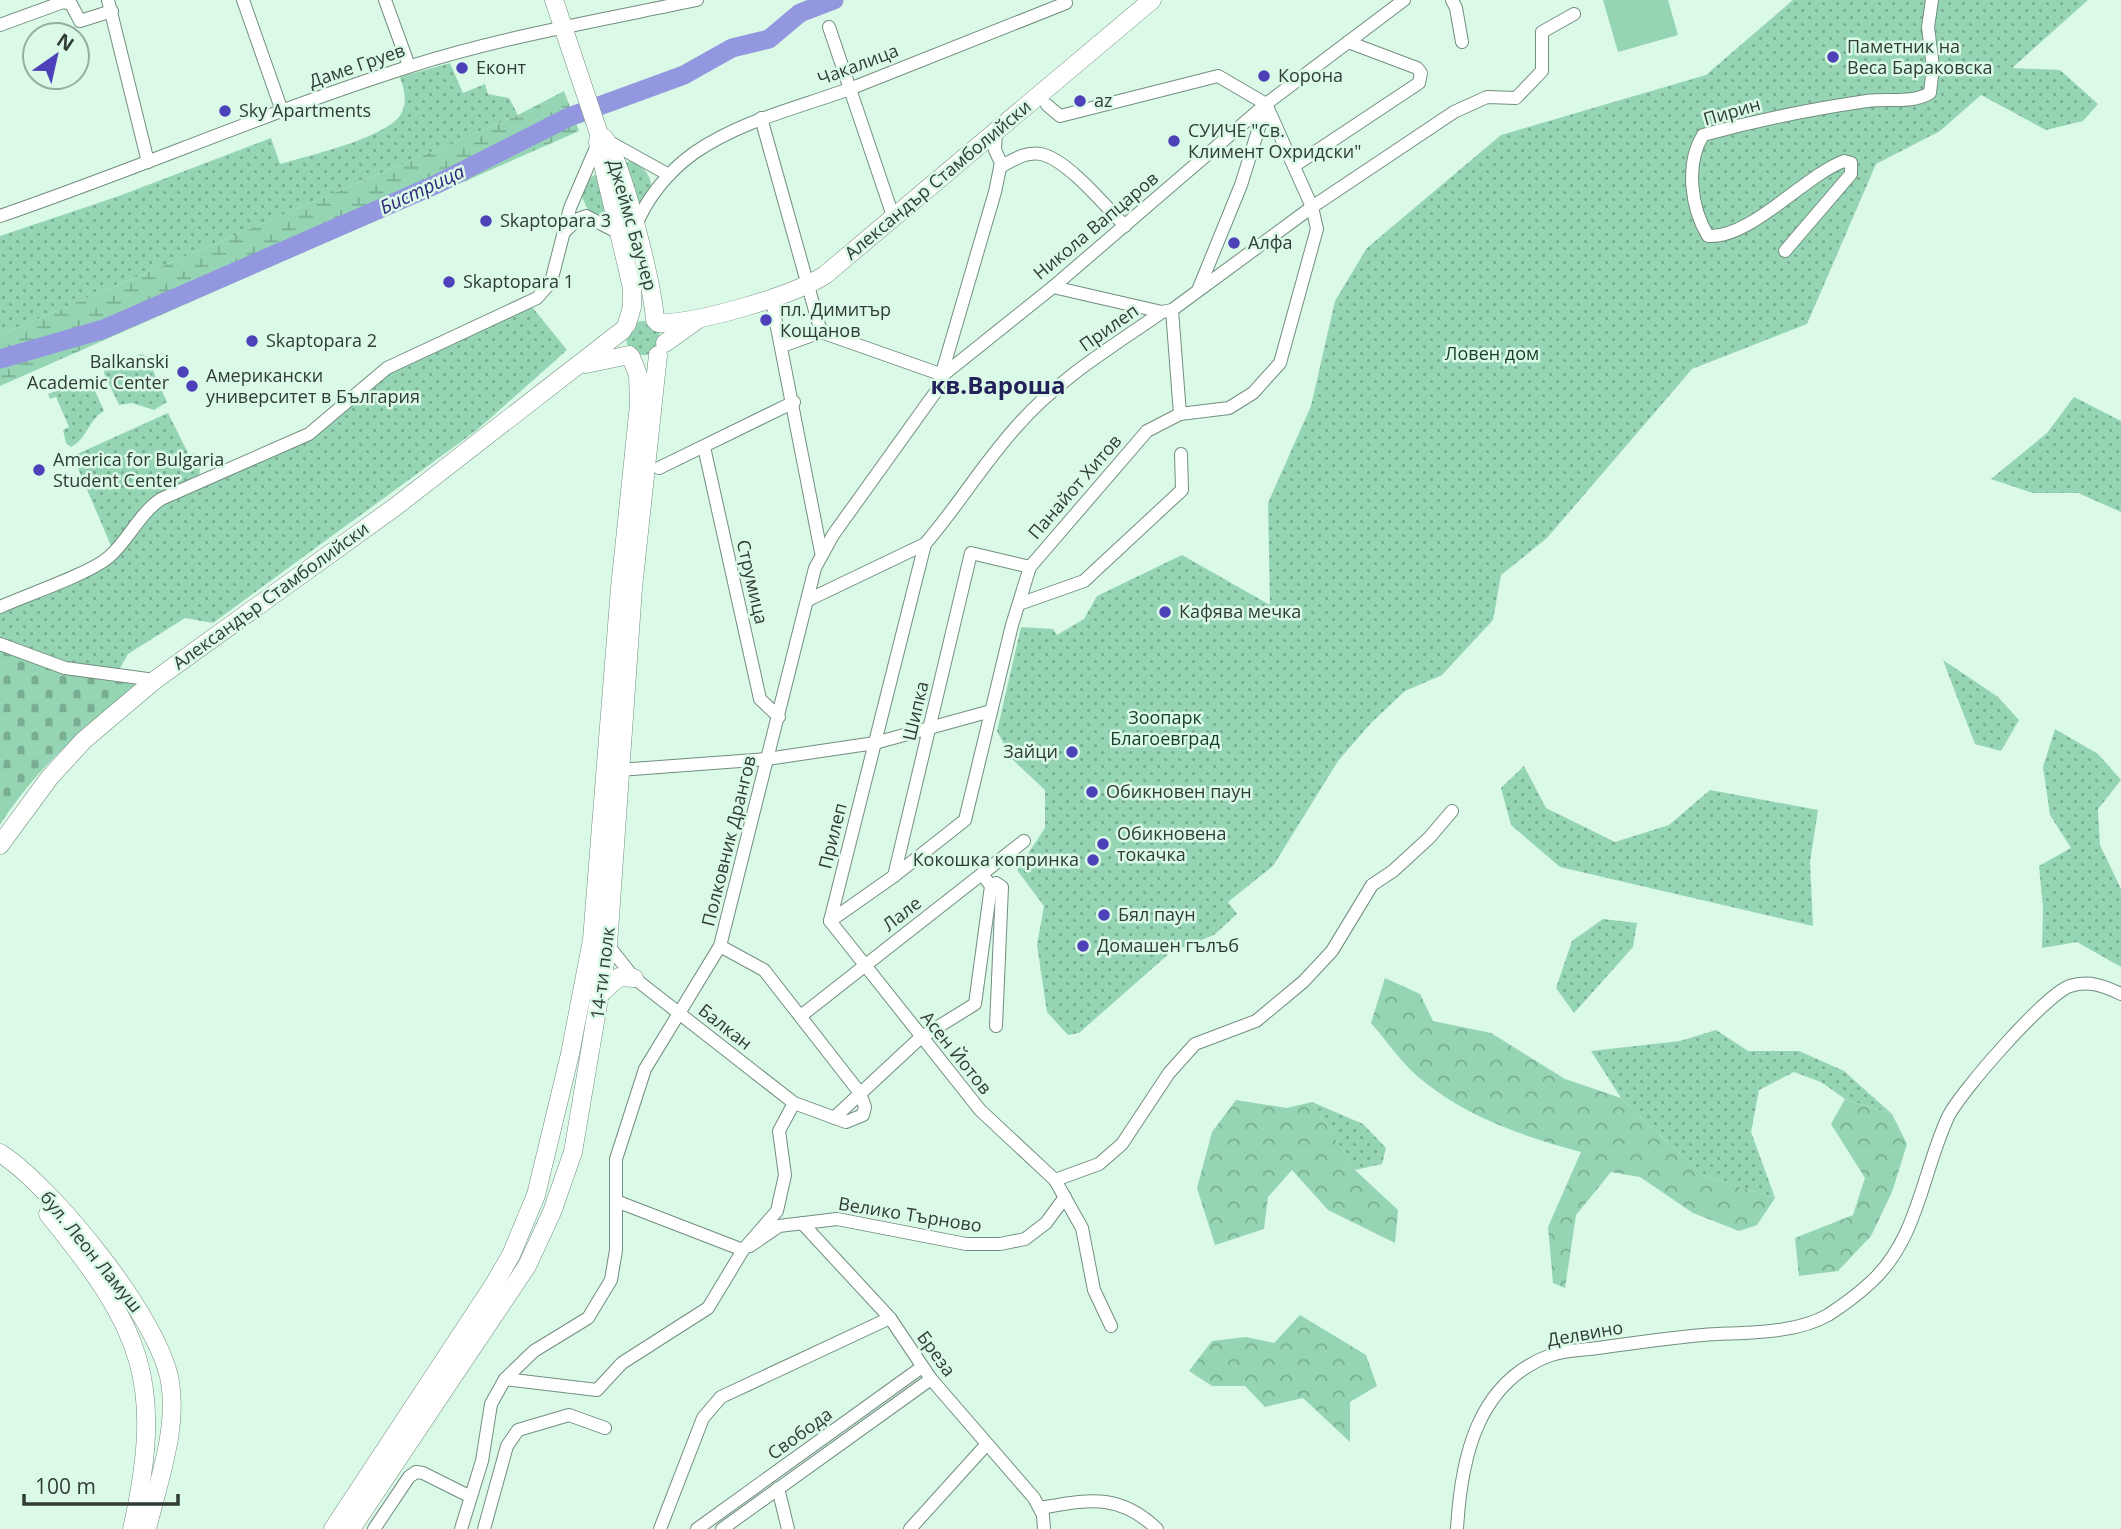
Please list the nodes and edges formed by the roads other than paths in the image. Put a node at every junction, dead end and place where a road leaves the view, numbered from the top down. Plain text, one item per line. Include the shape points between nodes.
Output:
1 (243, 0) edge
2 (385, 0) edge
3 (554, 0) edge
4 (697, 0) edge
5 (1065, 0) edge
6 (1152, 0) edge
7 (1404, 0) edge
8 (1452, 0) edge
9 (1932, 0) edge
10 (110, 6) edge
11 (1131, 8) edge
12 (1574, 14) dead end
13 (0, 25) edge
14 (829, 27) dead end
15 (563, 28) junction
16 (1348, 42) junction
17 (1462, 43) dead end
18 (409, 66) junction
19 (851, 88) junction
20 (1266, 104) junction
21 (1047, 105) dead end
22 (282, 110) junction
23 (761, 118) junction
24 (996, 133) junction
25 (601, 139) junction
26 (643, 160) junction
27 (148, 162) junction
28 (609, 164) junction
29 (1294, 166) junction
30 (1000, 167) junction
31 (669, 175) junction
32 (578, 187) junction
33 (650, 200) junction
34 (1312, 207) junction
35 (0, 216) edge
36 (590, 217) junction
37 (894, 219) junction
38 (1125, 226) junction
39 (635, 228) junction
40 (617, 232) junction
41 (562, 235) junction
42 (1785, 251) dead end
43 (808, 285) junction
44 (1053, 287) junction
45 (1199, 288) junction
46 (771, 297) junction
47 (1167, 311) junction
48 (699, 318) junction
49 (657, 322) junction
50 (625, 327) junction
51 (821, 332) junction
52 (782, 346) junction
53 (661, 349) junction
54 (630, 356) junction
55 (567, 372) junction
56 (943, 375) junction
57 (794, 402) junction
58 (1180, 414) junction
59 (704, 447) junction
60 (1181, 454) dead end
61 (659, 468) dead end
62 (925, 544) junction
63 (821, 552) junction
64 (1030, 567) junction
65 (808, 600) junction
66 (1019, 604) junction
67 (0, 607) edge
68 (0, 644) edge
69 (155, 680) junction
70 (992, 710) junction
71 (779, 717) junction
72 (930, 727) junction
73 (874, 743) junction
74 (767, 759) junction
75 (619, 770) junction
76 (1452, 811) dead end
77 (1024, 841) dead end
78 (0, 845) edge
79 (982, 874) junction
80 (894, 876) junction
81 (991, 886) junction
82 (830, 921) junction
83 (600, 943) junction
84 (720, 946) junction
85 (865, 966) junction
86 (634, 978) junction
87 (601, 992) junction
88 (2121, 994) edge
89 (678, 1013) junction
90 (802, 1015) junction
91 (996, 1027) dead end
92 (920, 1038) junction
93 (860, 1093) junction
94 (794, 1103) junction
95 (0, 1155) edge
96 (1055, 1180) junction
97 (1065, 1197) junction
98 (615, 1201) junction
99 (802, 1223) junction
100 (743, 1250) junction
101 (890, 1318) junction
102 (1111, 1326) dead end
103 (922, 1367) junction
104 (931, 1378) junction
105 (505, 1379) junction
106 (605, 1428) dead end
107 (986, 1445) junction
108 (778, 1488) junction
109 (469, 1496) junction
110 (1040, 1508) junction
111 (132, 1529) edge
112 (147, 1529) edge
113 (333, 1529) edge
114 (351, 1529) edge
115 (374, 1529) edge
116 (461, 1529) edge
117 (484, 1529) edge
118 (660, 1529) edge
119 (697, 1529) edge
120 (722, 1529) edge
121 (788, 1529) edge
122 (910, 1529) edge
123 (1044, 1529) edge
124 (1157, 1529) edge
125 (1457, 1529) edge

1 - 22 street
2 - 18 street
3 - 15 street, Джеймс Баучер
4 - 15 street, Даме Груев
5 - 19 street, Чакалица
6 - 11 street, Александър Стамболийски
7 - 16 street, Никола Вапцаров
8 - 17 street
9 - 42 street, Пирин via 1930,93 1914,100 1870,101 1735,126 1703,135 1693,151 1698,219 1709,236 1718,237 1763,215 1824,169 1851,163 1851,174
10 - 13 street via 80,21 71,4 63,2
10 - 27 street
11 - 24 street, Александър Стамболийски
12 - 34 street, Прилеп via 1542,32 1542,71 1516,98 1487,97 1454,112
14 - 19 street
15 - 18 street, Даме Груев
15 - 25 street, Джеймс Баучер
16 - 20 street, Никола Вапцаров
16 - 29 street via 1417,68 1419,83
18 - 22 street, Даме Груев
19 - 23 street, Чакалица
19 - 37 street
20 - 21 street via 1218,76 1060,116
20 - 29 street, Панайот Хитов
20 - 38 street, Никола Вапцаров
20 - 45 street via 1241,186
22 - 27 street, Даме Груев
23 - 31 street, Чакалица via 696,152
23 - 43 street
24 - 30 street, Полковник Дрангов
24 - 37 street, Александър Стамболийски
25 - 26 street
25 - 28 street, Джеймс Баучер
25 - 32 street
26 - 28 street
26 - 31 street
26 - 33 street via 656,182
27 - 35 street, Даме Груев
28 - 32 street
28 - 39 street, Джеймс Баучер
28 - 40 street, Джеймс Баучер
29 - 34 street, Панайот Хитов
30 - 38 street via 1019,156 1040,154 1060,163
30 - 56 street, Полковник Дрангов
31 - 33 street, Чакалица
32 - 36 street via 581,208
32 - 41 street
33 - 39 street, Чакалица
34 - 45 street, Прилеп
34 - 58 street, Панайот Хитов via 1317,229 1280,363 1253,393 1229,408
36 - 40 street
36 - 41 street via 578,219
37 - 43 street, Александър Стамболийски
38 - 44 street, Никола Вапцаров
39 - 49 street, Джеймс Баучер
40 - 50 street, Джеймс Баучер via 632,288
41 - 67 street via 551,282 537,298 387,368 309,434 160,499 102,563
43 - 46 street, Александър Стамболийски
43 - 51 street
44 - 47 street
44 - 56 street, Никола Вапцаров
45 - 47 street, Прилеп
46 - 48 street, Александър Стамболийски
46 - 52 street
47 - 58 street
47 - 62 street, Прилеп via 1065,380 1018,425
48 - 49 street, Александър Стамболийски
48 - 53 street, Александър Стамболийски
49 - 50 street via 640,317
49 - 53 street via 664,331
50 - 54 street via 621,344
50 - 55 street, Александър Стамболийски
51 - 52 street
51 - 56 street
52 - 57 street
53 - 54 street via 644,361
53 - 75 street, 14-ти полк via 633,588
54 - 55 street, Александър Стамболийски via 596,361
54 - 83 street, 14-ти полк via 638,375 639,405 620,588
55 - 69 street, Александър Стамболийски via 395,507
56 - 63 street, Полковник Дрангов via 926,407
57 - 59 street
57 - 63 street
58 - 64 street, Панайот Хитов via 1147,431
59 - 61 street
59 - 71 street, Струмица via 760,699
60 - 66 street via 1182,490 1135,535 1084,581
62 - 65 street
62 - 73 street, Прилеп
63 - 65 street, Полковник Дрангов
64 - 66 street, Панайот Хитов
64 - 72 street, Шипка via 971,553
65 - 71 street, Полковник Дрангов
66 - 70 street, Панайот Хитов
68 - 69 street via 65,668
69 - 78 street, Александър Стамболийски via 84,740
70 - 72 street
70 - 80 street, Панайот Хитов via 965,820
71 - 74 street, Полковник Дрангов
72 - 73 street
72 - 80 street, Шипка
73 - 74 street
73 - 82 street, Прилеп
74 - 75 street
74 - 84 street, Полковник Дрангов
75 - 83 street, 14-ти полк
76 - 96 street via 1429,838 1372,885 1337,944 1303,982 1256,1021 1195,1044 1168,1073 1122,1144 1099,1164
77 - 79 street, Лале
79 - 81 street
79 - 85 street, Лале
80 - 82 street, Панайот Хитов
81 - 91 street via 1002,887
81 - 92 street via 975,1004
82 - 85 street, Асен Йотов
83 - 86 street, Балкан
83 - 87 street, 14-ти полк
83 - 113 street, 14-ти полк via 527,1220 494,1286
84 - 89 street, Полковник Дрангов
84 - 90 street via 764,970
85 - 90 street, Лале
85 - 92 street, Асен Йотов
86 - 87 street via 619,977
86 - 89 street, Балкан
87 - 114 street, 14-ти полк via 573,1152 545,1229 527,1266
88 - 125 street, Делвино via 2098,983 2069,986 1990,1062 1950,1114 1897,1253 1871,1282 1828,1315 1794,1327 1553,1354 1520,1370 1499,1387 1481,1416 1464,1462
89 - 94 street, Балкан
89 - 98 street, Полковник Дрангов via 635,1092 616,1159
90 - 93 street
92 - 93 street
92 - 96 street, Асен Йотов via 980,1110
93 - 94 street, Балкан via 863,1115 846,1122
94 - 100 street via 779,1132 785,1175 777,1211
95 - 111 street, бул. Леон Ламуш via 85,1262 116,1308 136,1350 146,1389 148,1426
95 - 112 street, бул. Леон Ламуш via 41,1189 88,1243 134,1303 163,1354 171,1384 172,1415
96 - 97 street, Асен Йотов
97 - 99 street, Велико Търново via 1046,1223 1025,1239 1000,1244 966,1244 837,1219
97 - 102 street, Асен Йотов via 1082,1228 1094,1290
98 - 100 street
98 - 105 street, Полковник Дрангов via 614,1265 597,1306 576,1327 525,1358
99 - 100 street, Велико Търново via 779,1227
99 - 101 street, Бреза
100 - 105 street, Велико Търново via 708,1308 622,1363 597,1390
101 - 103 street, Бреза
101 - 118 street via 712,1405
103 - 104 street, Бреза
103 - 119 street, Свобода
104 - 107 street, Бреза
104 - 108 street, Свобода
105 - 109 street, Полковник Дрангов via 491,1404 482,1461
106 - 117 street via 569,1415 518,1430 508,1446
107 - 110 street, Бреза
107 - 122 street
108 - 120 street, Свобода
108 - 121 street
109 - 115 street via 416,1472
109 - 116 street, Полковник Дрангов
110 - 123 street
110 - 124 street via 1106,1500 1119,1503

